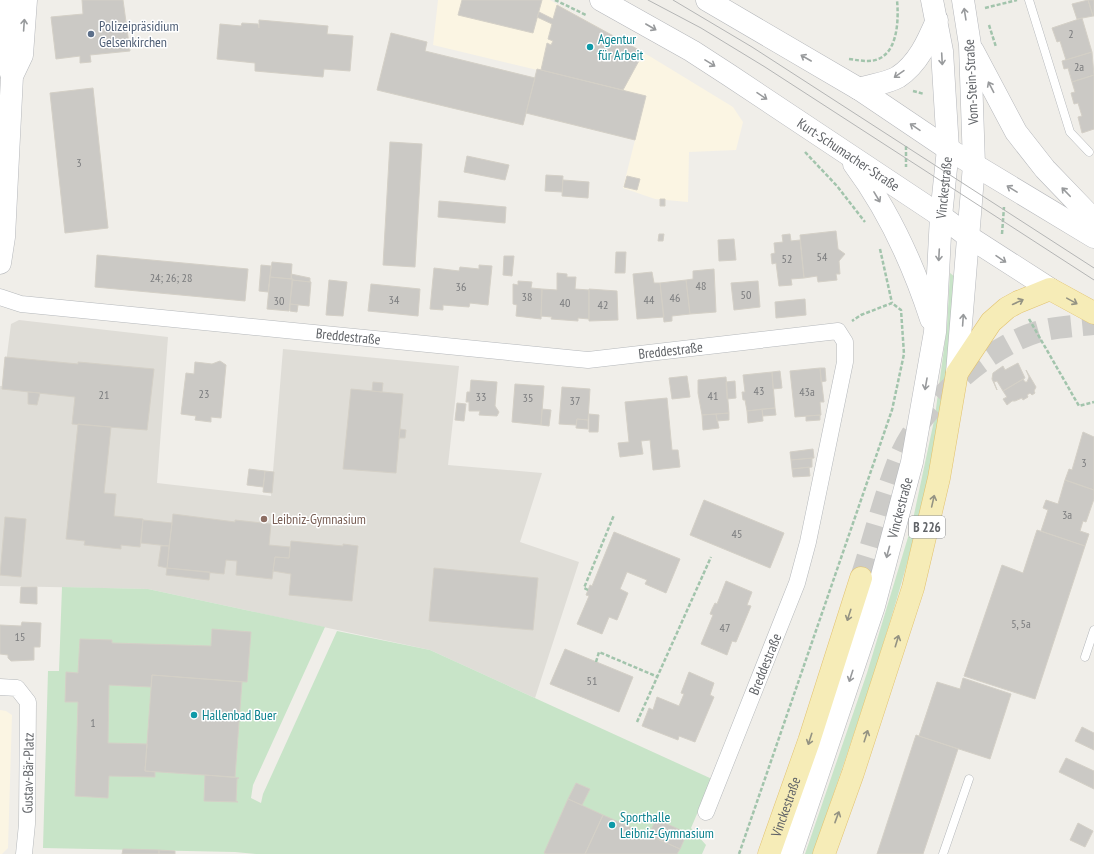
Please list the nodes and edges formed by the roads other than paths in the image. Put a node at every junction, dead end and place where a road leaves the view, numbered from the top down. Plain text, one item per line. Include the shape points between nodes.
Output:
1 (18, 0) edge
2 (707, 0) edge
3 (1029, 0) edge
4 (973, 2) edge
5 (596, 9) edge
6 (934, 10) edge
7 (970, 45) junction
8 (10, 61) edge
9 (859, 89) junction
10 (948, 149) junction
11 (1089, 152) dead end
12 (847, 154) junction
13 (974, 164) junction
14 (941, 216) junction
15 (1094, 220) edge
16 (969, 237) junction
17 (1094, 237) edge
18 (0, 263) edge
19 (1050, 289) junction
20 (0, 297) edge
21 (1094, 313) edge
22 (935, 332) junction
23 (957, 373) junction
24 (861, 578) tunnel mouth
25 (1094, 630) edge
26 (1086, 657) dead end
27 (0, 687) edge
28 (969, 779) dead end
29 (706, 812) dead end
30 (24, 854) edge
31 (769, 854) edge
32 (791, 854) edge
33 (824, 854) edge
34 (943, 854) edge

1 - 8 main road
9 -> 2 main road
3 - 11 lane via 1070,132
7 -> 4 main road, Vom-Stein-Straße / B 226
5 -> 12 main road, Kurt-Schumacher-Straße via 692,51
6 -> 9 main road via 929,40 916,61 898,77
6 -> 10 main road, Vom-Stein-Straße / B 226 via 942,51
7 - 13 main road, Vom-Stein-Straße / B 226
15 -> 7 main road via 1045,169 1016,132
8 - 18 main road via 5,230
10 -> 9 main road
10 - 13 main road
10 - 14 main road, Vinckestraße / B 226
12 - 14 main road, Kurt-Schumacher-Straße
12 -> 22 main road via 868,182 912,265
13 - 16 main road, Vinckestraße / B 226
17 -> 13 main road
14 - 16 main road, Kurt-Schumacher-Straße
14 -> 22 main road, Vinckestraße / B 226
16 -> 19 main road, Kurt-Schumacher-Straße
23 -> 16 main road, Vinckestraße / B 226
19 -> 21 main road, Kurt-Schumacher-Straße
23 -> 19 main road via 991,322 1007,308
20 - 29 street, Breddestraße via 21,304 588,360 838,331 845,342 845,362 799,576
22 -> 32 main road, Vinckestraße / B 226 via 912,462 874,606
33 -> 23 main road, Vinckestraße / B 226 via 856,766 913,588 939,478
24 -> 31 main road, Vinckestraße via 809,741
25 - 26 lane
27 - 30 street, Gustav-Bär-Platz via 17,688 28,702 27,824
28 - 34 lane

